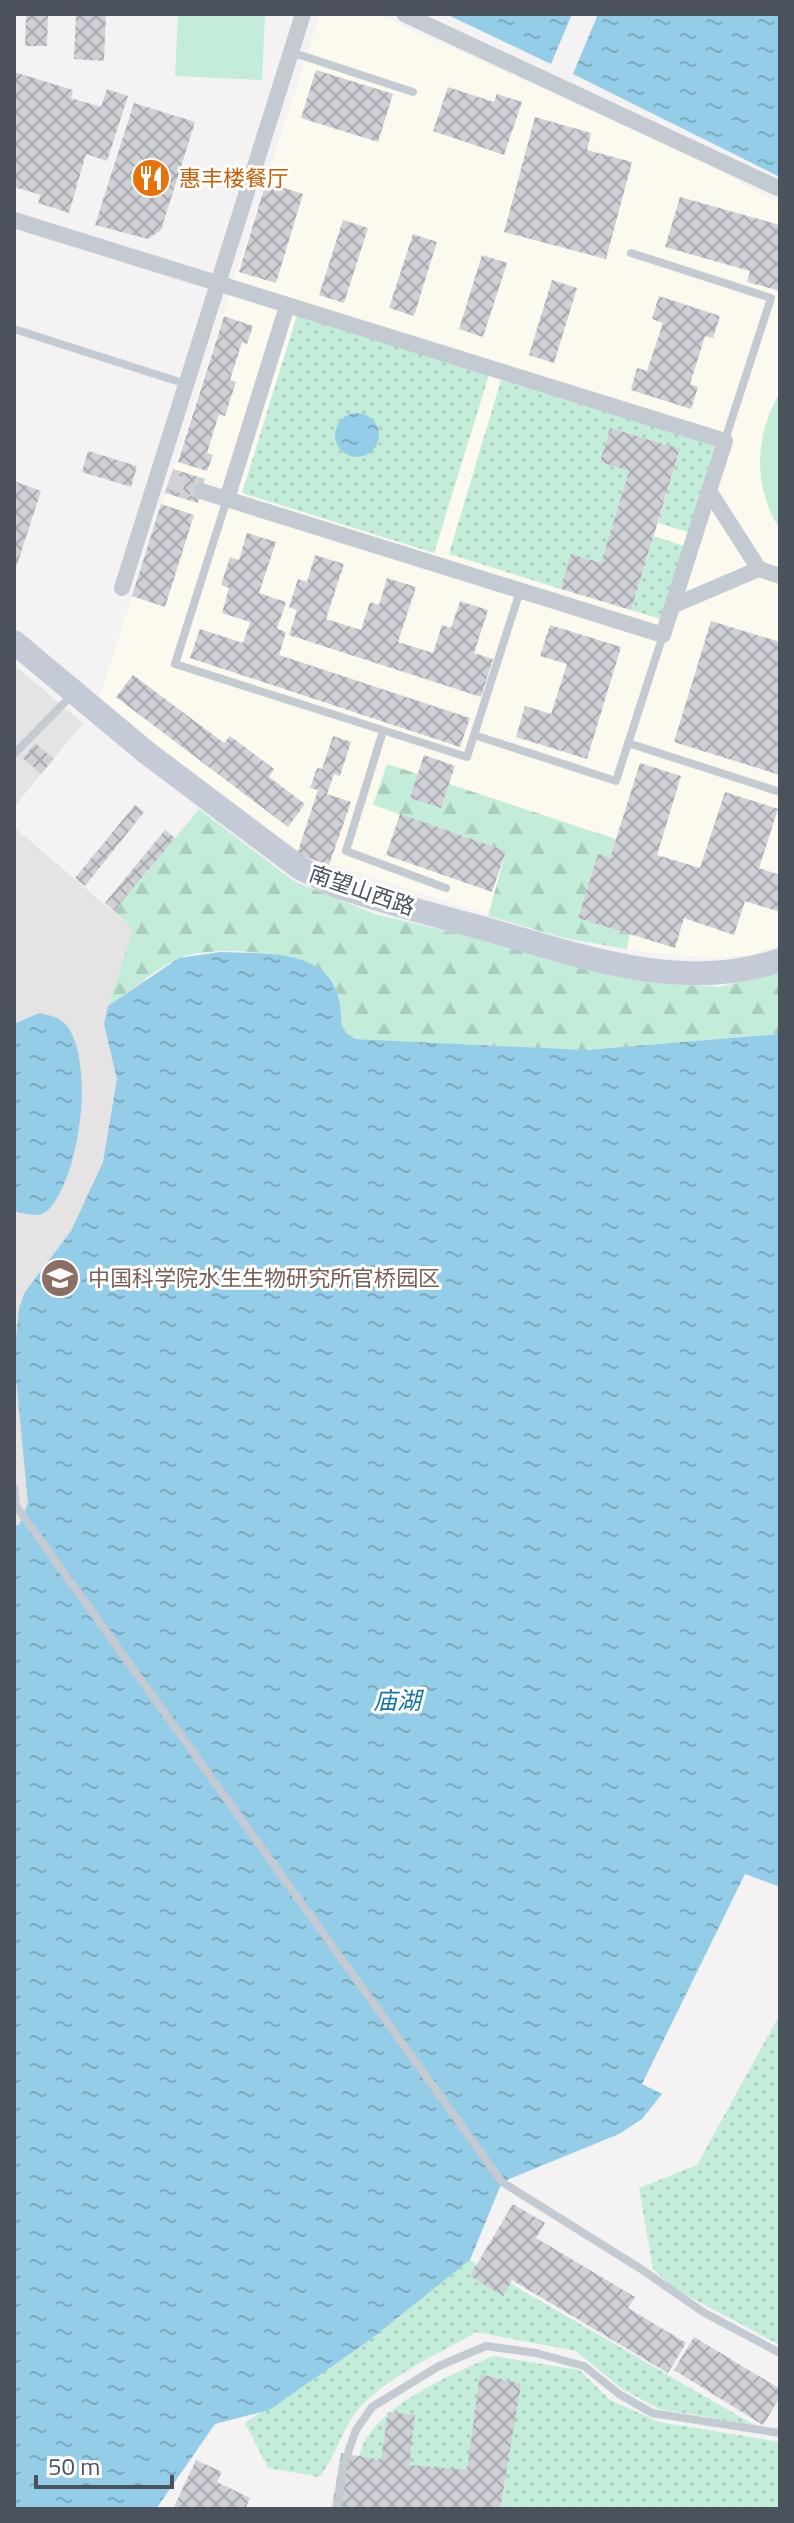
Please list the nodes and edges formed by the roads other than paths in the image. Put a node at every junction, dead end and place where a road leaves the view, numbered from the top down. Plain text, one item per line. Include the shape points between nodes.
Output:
1 (303, 14) edge
2 (404, 14) edge
3 (291, 52) junction
4 (413, 92) dead end
5 (780, 189) edge
6 (14, 220) edge
7 (631, 253) dead end
8 (217, 285) junction
9 (287, 306) junction
10 (14, 329) edge
11 (186, 384) junction
12 (725, 441) junction
13 (201, 491) tunnel mouth
14 (709, 491) junction
15 (227, 499) junction
16 (759, 569) junction
17 (780, 576) edge
18 (122, 588) dead end
19 (520, 590) junction
20 (672, 606) junction
21 (663, 635) junction
22 (14, 642) edge
23 (74, 693) junction
24 (383, 731) junction
25 (474, 735) junction
26 (628, 743) junction
27 (14, 754) edge
28 (780, 792) edge
29 (446, 888) dead end
30 (780, 960) edge
31 (14, 1488) edge
32 (15, 1507) edge
33 (780, 2353) edge
34 (780, 2433) edge
35 (338, 2509) edge

1 - 3 street
2 - 5 street
3 - 4 lane
3 - 8 street
6 - 8 street
7 - 12 lane via 771,298
8 - 9 street
8 - 11 street
9 - 12 street
9 - 15 street
10 - 11 lane
11 - 18 street via 163,479
12 - 14 street
13 - 15 street
14 - 16 street
14 - 20 street
15 - 19 street
15 - 24 lane via 175,664
16 - 17 street
16 - 20 street
19 - 21 street
19 - 25 lane
20 - 21 street
21 - 26 lane
22 - 23 street, 南望山西路
23 - 27 lane
23 - 30 street, 南望山西路 via 300,868 337,886 559,950 654,971 711,974
24 - 25 lane via 467,757
24 - 29 lane via 346,851
25 - 26 lane via 616,781
26 - 28 lane
31 - 32 lane
32 - 33 lane via 502,2182 703,2312
34 - 35 lane via 652,2413 584,2366 486,2346 439,2366 372,2407 356,2430 343,2467

